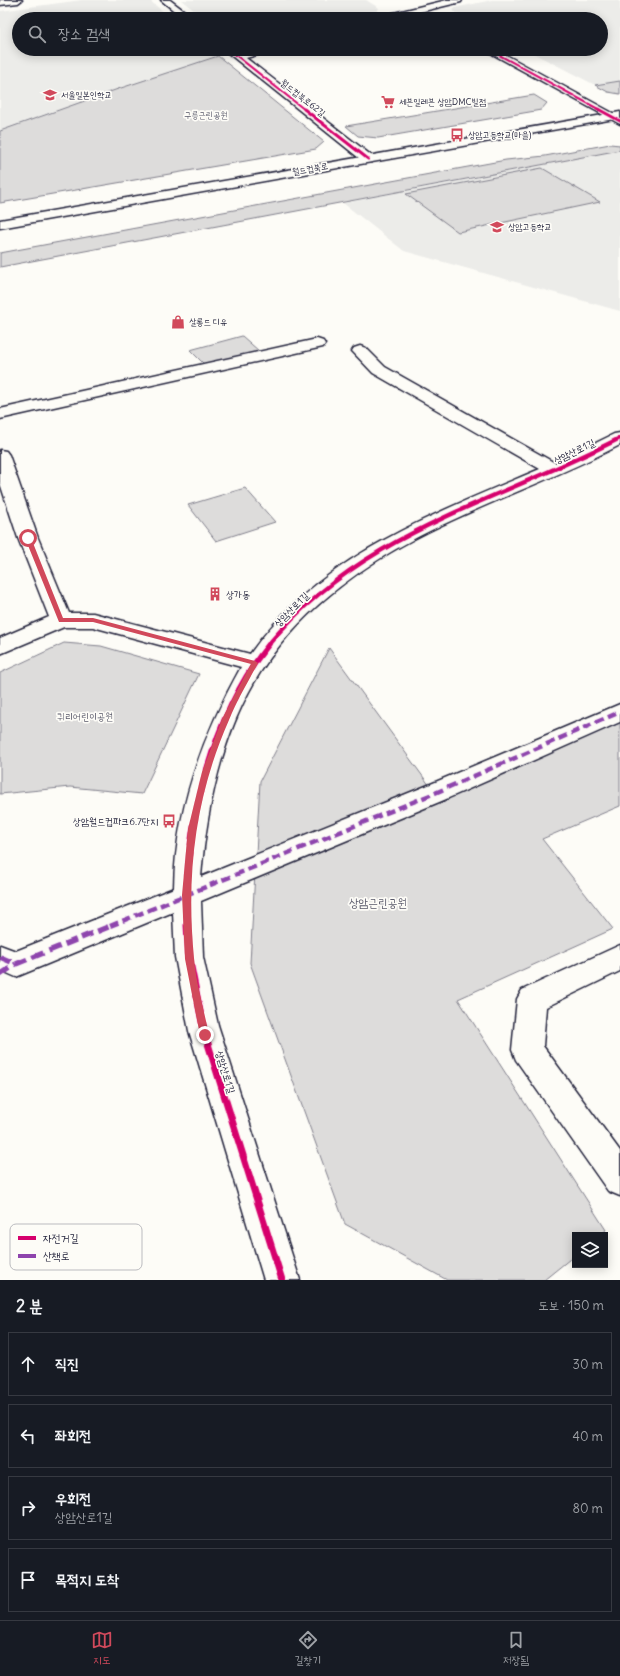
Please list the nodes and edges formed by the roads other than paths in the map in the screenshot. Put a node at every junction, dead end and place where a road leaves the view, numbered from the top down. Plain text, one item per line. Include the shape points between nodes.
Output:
1 (18, 0) edge
2 (165, 0) edge
3 (458, 0) edge
4 (0, 2) edge
5 (405, 3) dead end
6 (416, 9) junction
7 (181, 12) edge
8 (405, 12) edge
9 (421, 12) edge
10 (242, 56) edge
11 (501, 56) edge
12 (238, 57) joint
13 (617, 118) edge
14 (368, 159) junction
15 (0, 224) edge
16 (317, 344) dead end
17 (360, 352) dead end
18 (0, 414) edge
19 (620, 438) edge
20 (0, 455) edge
21 (556, 470) junction
22 (61, 620) junction
23 (0, 647) edge
24 (255, 663) junction
25 (620, 712) edge
26 (186, 895) junction
27 (620, 957) edge
28 (5, 965) edge
29 (620, 1179) edge
30 (282, 1280) edge

1 - 4 street
2 - 7 street
3 - 6 street
5 - 6 street
6 - 8 street
6 - 9 street
10 - 12 street
11 - 13 street
12 - 14 street, 월드컵북로62길
13 - 14 street, 월드컵북로
14 - 15 street, 월드컵북로
16 - 18 street
17 - 21 street via 379,370
19 - 21 street, 상암산로1길
20 - 22 street via 28,538
21 - 24 street, 상암산로1길 via 432,522 376,553 326,587 284,627
22 - 23 street
22 - 24 street via 93,620
24 - 26 street, 상암산로1길 via 225,719 205,772 192,829
25 - 26 street via 434,793
26 - 28 street
26 - 30 street, 상암산로1길 via 190,959 205,1035
27 - 29 street via 532,999 527,1050

